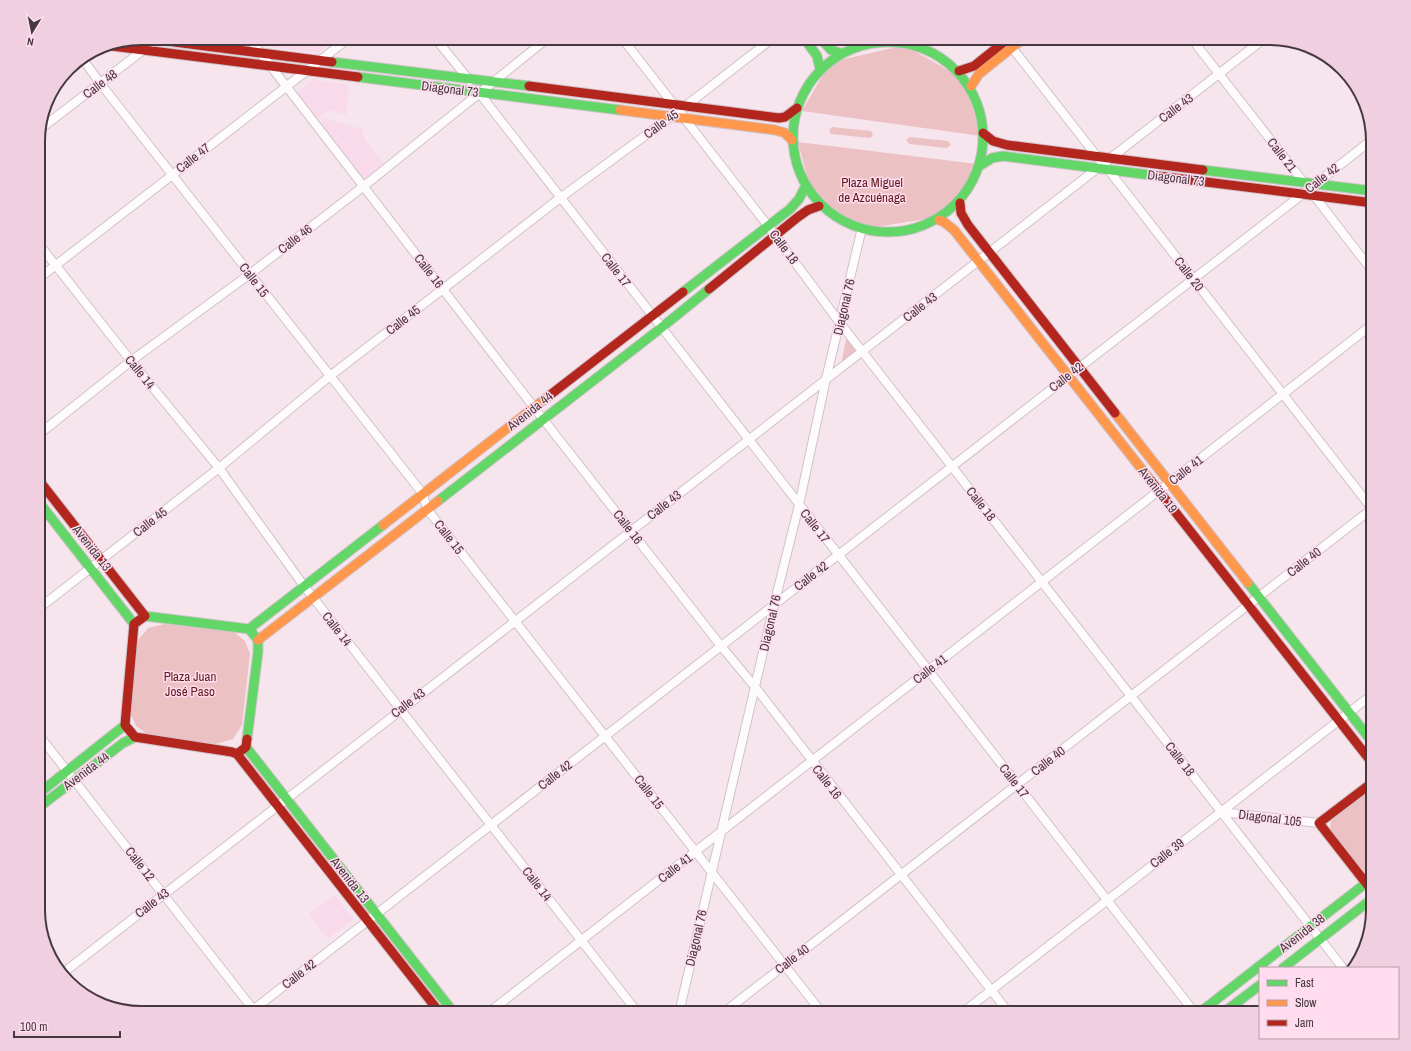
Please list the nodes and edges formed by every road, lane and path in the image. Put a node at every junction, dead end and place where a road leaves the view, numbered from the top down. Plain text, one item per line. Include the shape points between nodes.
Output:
1 (151, 45) edge
2 (203, 45) edge
3 (255, 45) edge
4 (339, 45) edge
5 (441, 45) edge
6 (539, 45) edge
7 (627, 45) edge
8 (764, 45) edge
9 (809, 45) edge
10 (826, 45) edge
11 (874, 45) edge
12 (917, 45) edge
13 (1003, 45) edge
14 (1004, 45) edge
15 (1011, 45) edge
16 (1196, 45) edge
17 (1256, 45) edge
18 (121, 47) edge
19 (144, 50) junction
20 (261, 53) junction
21 (840, 53) junction
22 (319, 60) junction
23 (86, 63) edge
24 (272, 66) junction
25 (820, 69) junction
26 (305, 71) junction
27 (959, 71) junction
28 (1219, 74) junction
29 (467, 78) junction
30 (493, 81) junction
31 (100, 83) junction
32 (287, 85) junction
33 (971, 86) junction
34 (479, 93) junction
35 (797, 108) junction
36 (679, 111) junction
37 (47, 124) edge
38 (983, 133) junction
39 (792, 140) junction
40 (1366, 144) edge
41 (1103, 163) junction
42 (981, 165) junction
43 (172, 175) junction
44 (364, 186) junction
45 (805, 187) junction
46 (1308, 189) junction
47 (1366, 192) edge
48 (560, 198) junction
49 (1366, 201) edge
50 (960, 203) junction
51 (819, 206) junction
52 (939, 220) junction
53 (768, 226) junction
54 (861, 232) junction
55 (775, 236) junction
56 (45, 252) edge
57 (989, 253) junction
58 (978, 261) junction
59 (1366, 263) edge
60 (55, 266) junction
61 (45, 274) edge
62 (250, 274) junction
63 (1193, 279) junction
64 (443, 288) junction
65 (652, 316) junction
66 (840, 323) junction
67 (661, 328) junction
68 (1366, 329) edge
69 (862, 351) junction
70 (131, 361) junction
71 (1079, 368) junction
72 (330, 376) junction
73 (1068, 376) junction
74 (826, 379) junction
75 (1283, 394) junction
76 (534, 408) junction
77 (543, 419) junction
78 (45, 429) edge
79 (748, 440) junction
80 (952, 466) junction
81 (219, 468) junction
82 (1169, 483) junction
83 (45, 488) edge
84 (1159, 491) junction
85 (422, 494) junction
86 (1366, 500) edge
87 (799, 505) junction
88 (427, 509) junction
89 (45, 510) edge
90 (1366, 514) edge
91 (631, 531) junction
92 (838, 555) junction
93 (101, 560) junction
94 (90, 569) junction
95 (1042, 582) junction
96 (304, 586) junction
97 (1259, 597) junction
98 (313, 598) junction
99 (45, 604) edge
100 (774, 605) junction
101 (1248, 605) junction
102 (145, 616) junction
103 (515, 620) junction
104 (134, 624) junction
105 (249, 629) junction
106 (258, 640) junction
107 (721, 646) junction
108 (928, 671) junction
109 (755, 687) junction
110 (1131, 696) junction
111 (1366, 700) edge
112 (400, 709) junction
113 (1349, 713) junction
114 (1339, 721) junction
115 (125, 725) junction
116 (1366, 734) edge
117 (605, 736) junction
118 (135, 737) junction
119 (45, 743) edge
120 (246, 747) junction
121 (237, 754) junction
122 (1366, 755) edge
123 (811, 761) junction
124 (67, 772) junction
125 (75, 780) junction
126 (1017, 785) junction
127 (1366, 787) edge
128 (45, 789) edge
129 (286, 798) junction
130 (45, 803) edge
131 (277, 806) junction
132 (1221, 812) junction
133 (1319, 824) junction
134 (491, 825) junction
135 (722, 831) junction
136 (696, 851) junction
137 (712, 871) junction
138 (900, 875) junction
139 (1366, 883) joint
140 (163, 894) junction
141 (1107, 900) junction
142 (1366, 903) edge
143 (377, 914) junction
144 (368, 921) junction
145 (1310, 927) junction
146 (1320, 939) junction
147 (581, 940) junction
148 (784, 965) junction
149 (1283, 967) edge
150 (1342, 967) edge
151 (67, 970) edge
152 (1259, 986) edge
153 (991, 990) junction
154 (248, 1006) edge
155 (261, 1006) edge
156 (435, 1006) edge
157 (449, 1006) edge
158 (497, 1006) edge
159 (633, 1006) edge
160 (681, 1006) edge
161 (731, 1006) edge
162 (816, 1006) edge
163 (971, 1006) edge
164 (1004, 1006) edge
165 (1190, 1006) edge
166 (1208, 1006) edge
167 (1232, 1006) edge

1 - 19 street, Calle 48
2 - 20 main road, Diagonal 73
3 - 20 street, Calle 16
4 - 22 street, Calle 47
5 - 29 street, Calle 17
6 - 30 street, Calle 46
7 - 36 street, Calle 18
8 - 36 street, Calle 45
9 - 25 main road
10 - 21 main road
11 - 21 main road
12 - 27 main road
13 - 27 main road via 974,66
14 - 33 main road
15 - 41 street, Calle 20
16 - 28 street, Calle 21
17 - 28 street, Calle 43
18 - 19 main road, Diagonal 73
19 - 24 main road, Diagonal 73
19 - 31 street, Calle 48
20 - 22 main road, Diagonal 73
20 - 24 street, Calle 16
21 - 25 main road via 829,59
22 - 26 street, Calle 47
22 - 29 main road, Diagonal 73
23 - 31 street, Calle 15
24 - 26 main road, Diagonal 73
24 - 32 street, Calle 16
25 - 35 main road
26 - 32 street, Calle 47
26 - 34 main road, Diagonal 73
27 - 33 main road
28 - 41 street, Calle 43
28 - 46 street, Calle 21
29 - 30 main road, Diagonal 73
29 - 34 street, Calle 17
30 - 34 street, Calle 46
30 - 36 main road, Diagonal 73
31 - 37 street, Calle 48
31 - 43 street, Calle 15
32 - 43 street, Calle 47
32 - 44 street, Calle 16
33 - 38 main road
34 - 36 main road, Diagonal 73
34 - 44 street, Calle 46
34 - 48 street, Calle 17
35 - 36 main road, Diagonal 73 via 785,117 779,118
35 - 39 main road
36 - 39 main road, Diagonal 73 via 775,130 785,133
36 - 48 street, Calle 45
36 - 53 street, Calle 18
38 - 41 main road, Diagonal 73 via 993,141 1007,145
38 - 42 main road
39 - 45 main road
40 - 46 street, Calle 42
41 - 42 main road, Diagonal 73 via 1003,156 992,158
41 - 46 main road, Diagonal 73
41 - 57 street, Calle 43
41 - 63 street, Calle 20
42 - 50 main road
43 - 60 street, Calle 47
43 - 62 street, Calle 15
44 - 62 street, Calle 46
44 - 64 street, Calle 16
45 - 51 main road
45 - 53 main road, Avenida 44 via 793,206
46 - 47 main road, Diagonal 73
46 - 49 main road, Diagonal 73
46 - 59 street, Calle 21
46 - 63 street, Calle 42
48 - 64 street, Calle 45
48 - 65 street, Calle 17
50 - 52 main road
50 - 57 main road, Avenida 19 via 964,219
51 - 54 main road
51 - 55 main road, Avenida 44 via 808,210
52 - 54 main road
52 - 58 main road, Avenida 19 via 954,230
53 - 55 street, Calle 18
53 - 65 main road, Avenida 44
54 - 66 street, Diagonal 76
55 - 66 street, Calle 18
55 - 67 main road, Avenida 44
56 - 60 street, Calle 14
57 - 58 street, Calle 43
57 - 71 main road, Avenida 19
58 - 69 street, Calle 43
58 - 73 main road, Avenida 19
60 - 61 street, Calle 47
60 - 70 street, Calle 14
62 - 70 street, Calle 46
62 - 72 street, Calle 15
63 - 71 street, Calle 42
63 - 75 street, Calle 20
64 - 72 street, Calle 45
64 - 76 street, Calle 16
65 - 67 street, Calle 17
65 - 76 main road, Avenida 44
66 - 69 street, Calle 18
66 - 74 street, Diagonal 76
67 - 77 main road, Avenida 44
67 - 79 street, Calle 17
68 - 75 street, Calle 41
69 - 74 street, Calle 43
69 - 80 street, Calle 18
70 - 78 street, Calle 46
70 - 81 street, Calle 14
71 - 73 street, Calle 42
71 - 82 main road, Avenida 19
72 - 81 street, Calle 45
72 - 85 street, Calle 15
73 - 80 street, Calle 42
73 - 84 main road, Avenida 19
74 - 79 street, Calle 43
74 - 87 street, Diagonal 76
75 - 82 street, Calle 41
75 - 86 street, Calle 20
76 - 77 street, Calle 16
76 - 85 main road, Avenida 44
77 - 88 main road, Avenida 44
77 - 91 street, Calle 16
79 - 87 street, Calle 17
79 - 91 street, Calle 43
80 - 92 street, Calle 42
80 - 95 street, Calle 18
81 - 93 street, Calle 45
81 - 96 street, Calle 14
82 - 84 street, Calle 41
82 - 97 main road, Avenida 19
83 - 93 main road, Avenida 13
84 - 95 street, Calle 41
84 - 101 main road, Avenida 19
85 - 88 street, Calle 15
85 - 96 main road, Avenida 44
87 - 92 street, Calle 17
87 - 100 street, Diagonal 76
88 - 98 main road, Avenida 44
88 - 103 street, Calle 15
89 - 94 main road, Avenida 13
90 - 97 street, Calle 40
91 - 103 street, Calle 43
91 - 107 street, Calle 16
92 - 100 street, Calle 42
92 - 108 street, Calle 17
93 - 94 street, Calle 45
93 - 102 main road, Avenida 13
94 - 99 street, Calle 45
94 - 104 main road, Avenida 13
95 - 108 street, Calle 41
95 - 110 street, Calle 18
96 - 98 street, Calle 14
96 - 105 main road, Avenida 44
97 - 101 street, Calle 40
97 - 113 main road, Avenida 19
98 - 106 main road, Avenida 44
98 - 112 street, Calle 14
100 - 107 street, Calle 42
100 - 109 street, Diagonal 76
101 - 110 street, Calle 40
101 - 114 main road, Avenida 19
102 - 104 main road
102 - 105 main road
103 - 112 street, Calle 43
103 - 117 street, Calle 15
104 - 115 main road
105 - 106 main road
106 - 120 main road
107 - 109 street, Calle 16
107 - 117 street, Calle 42
108 - 123 street, Calle 41
108 - 126 street, Calle 17
109 - 123 street, Calle 16
109 - 135 street, Diagonal 76
110 - 126 street, Calle 40
110 - 132 street, Calle 18
111 - 113 street, Calle 39
112 - 129 street, Calle 43
112 - 134 street, Calle 14
113 - 114 street, Calle 39
113 - 116 main road, Avenida 19
114 - 122 main road, Avenida 19
114 - 132 street, Calle 39
115 - 118 main road
115 - 124 main road, Avenida 44
117 - 134 street, Calle 42
117 - 136 street, Calle 15
118 - 121 main road
118 - 125 main road, Avenida 44 via 123,743
119 - 124 street, Calle 12
120 - 121 main road
120 - 129 main road, Avenida 13
121 - 131 main road, Avenida 13
123 - 135 street, Calle 41
123 - 138 street, Calle 16
124 - 125 street, Calle 12
124 - 128 main road, Avenida 44
125 - 130 main road, Avenida 44
125 - 140 street, Calle 12
126 - 138 street, Calle 40
126 - 141 street, Calle 17
127 - 133 main road
129 - 131 street, Calle 43
129 - 143 main road, Avenida 13
131 - 140 street, Calle 43
131 - 144 main road, Avenida 13
132 - 133 street, Diagonal 105
132 - 141 street, Calle 39
132 - 145 street, Calle 18
133 - 139 main road
134 - 143 street, Calle 42
134 - 147 street, Calle 14
135 - 136 street, Calle 41
135 - 137 street, Diagonal 76
136 - 137 street, Calle 15
136 - 147 street, Calle 41
137 - 148 street, Calle 15
137 - 160 street, Diagonal 76
138 - 148 street, Calle 40
138 - 153 street, Calle 16
139 - 145 main road, Avenida 38
140 - 151 street, Calle 43
140 - 154 street, Calle 12
141 - 153 street, Calle 39
141 - 165 street, Calle 17
142 - 146 main road, Avenida 38
143 - 144 street, Calle 42
143 - 157 main road, Avenida 13
144 - 155 street, Calle 42
144 - 156 main road, Avenida 13
145 - 146 street, Calle 18
145 - 166 main road, Avenida 38
146 - 149 main road, Avenida 38
146 - 150 street, Calle 18
147 - 158 street, Calle 41
147 - 159 street, Calle 14
148 - 161 street, Calle 40
148 - 162 street, Calle 15
152 - 167 main road
153 - 163 street, Calle 39
153 - 164 street, Calle 16

